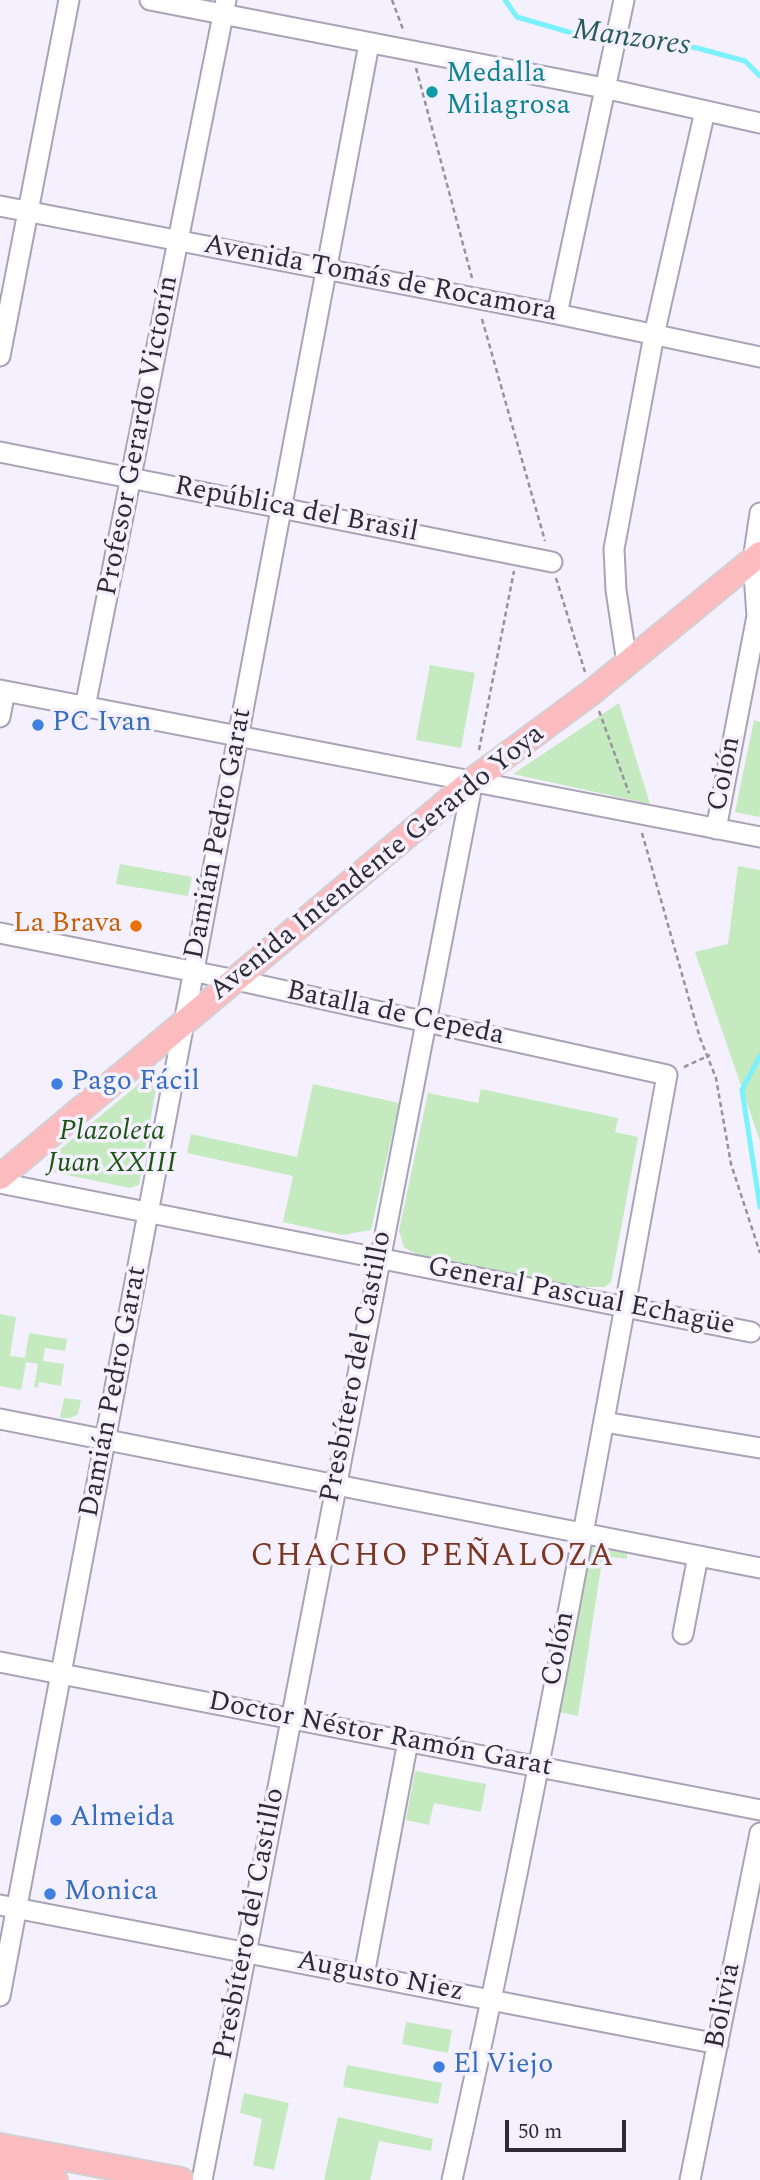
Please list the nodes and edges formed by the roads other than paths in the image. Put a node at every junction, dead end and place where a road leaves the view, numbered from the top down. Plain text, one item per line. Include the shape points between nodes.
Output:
1 (69, 0) edge
2 (150, 0) edge
3 (624, 1) edge
4 (225, 7) edge
5 (369, 44) junction
6 (604, 88) junction
7 (705, 111) junction
8 (760, 123) edge
9 (0, 206) edge
10 (28, 212) junction
11 (178, 242) junction
12 (326, 271) junction
13 (557, 314) junction
14 (654, 335) junction
15 (0, 356) edge
16 (760, 357) edge
17 (0, 452) edge
18 (132, 478) junction
19 (281, 508) junction
20 (760, 513) edge
21 (757, 557) edge
22 (552, 562) road end
23 (758, 593) edge
24 (627, 663) junction
25 (3, 691) edge
26 (85, 707) junction
27 (0, 717) edge
28 (238, 736) junction
29 (473, 780) junction
30 (716, 829) junction
31 (760, 837) edge
32 (0, 933) edge
33 (194, 971) junction
34 (236, 980) junction
35 (425, 1021) junction
36 (184, 1024) junction
37 (667, 1075) joint
38 (0, 1177) edge
39 (0, 1183) edge
40 (148, 1212) junction
41 (379, 1258) junction
42 (625, 1307) junction
43 (751, 1332) dead end
44 (0, 1419) edge
45 (604, 1422) junction
46 (106, 1440) junction
47 (760, 1448) edge
48 (335, 1485) junction
49 (584, 1533) junction
50 (698, 1556) junction
51 (760, 1568) edge
52 (683, 1634) dead end
53 (0, 1662) edge
54 (61, 1674) junction
55 (290, 1717) junction
56 (408, 1741) junction
57 (537, 1768) junction
58 (760, 1810) edge
59 (760, 1833) edge
60 (9, 1907) edge
61 (246, 1951) junction
62 (363, 1975) junction
63 (0, 1996) edge
64 (492, 2000) junction
65 (718, 2044) junction
66 (0, 2146) edge
67 (0, 2169) edge
68 (55, 2180) edge
69 (181, 2180) edge
70 (202, 2180) edge
71 (452, 2180) edge
72 (690, 2180) edge

1 - 10 street
2 - 4 street
3 - 6 street
4 - 5 street
4 - 11 street, Profesor Gerardo Victorín
5 - 6 street
5 - 12 street, Damián Pedro Garat
6 - 7 street
6 - 13 street
7 - 8 street
7 - 14 street
9 - 10 street, Avenida Tomás de Rocamora
10 - 11 street, Avenida Tomás de Rocamora
10 - 15 street
11 - 12 street, Avenida Tomás de Rocamora
11 - 18 street, Profesor Gerardo Victorín
12 - 13 street, Avenida Tomás de Rocamora
12 - 19 street, Damián Pedro Garat
13 - 14 street, Avenida Tomás de Rocamora
14 - 16 street, Avenida Tomás de Rocamora
14 - 24 street via 614,549
17 - 18 street, República del Brasil
18 - 19 street, República del Brasil
18 - 26 street, Profesor Gerardo Victorín
19 - 22 street, República del Brasil
19 - 28 street, Damián Pedro Garat
20 - 21 street, Colón
21 - 23 street, Colón
21 - 24 main road, Avenida Intendente Gerardo Yoya
23 - 30 street, Colón
24 - 29 main road, Avenida Intendente Gerardo Yoya
25 - 26 street
25 - 27 street
26 - 28 street
28 - 29 street
28 - 33 street, Damián Pedro Garat
29 - 30 street
29 - 34 main road, Avenida Intendente Gerardo Yoya
29 - 35 street, Presbítero del Castillo
30 - 31 street
32 - 33 street, Batalla de Cepeda
33 - 34 street, Batalla de Cepeda
33 - 36 street, Damián Pedro Garat
34 - 35 street, Batalla de Cepeda
34 - 36 main road, Avenida Intendente Gerardo Yoya
35 - 37 street, Batalla de Cepeda
35 - 41 street, Presbítero del Castillo
36 - 38 main road, Avenida Intendente Gerardo Yoya
36 - 40 street, Damián Pedro Garat
37 - 42 street, Colón
39 - 40 street, General Pascual Echagüe
40 - 41 street, General Pascual Echagüe
40 - 46 street, Damián Pedro Garat
41 - 42 street, General Pascual Echagüe
41 - 48 street, Presbítero del Castillo
42 - 43 street, General Pascual Echagüe
42 - 45 street, Colón
44 - 46 street
45 - 47 street
45 - 49 street, Colón
46 - 48 street
46 - 54 street, Damián Pedro Garat
48 - 49 street
48 - 55 street, Presbítero del Castillo
49 - 50 street
49 - 57 street, Colón
50 - 51 street
50 - 52 street
53 - 54 street, Doctor Néstor Ramón Garat
54 - 55 street, Doctor Néstor Ramón Garat
54 - 60 street, Damián Pedro Garat
55 - 56 street, Doctor Néstor Ramón Garat
55 - 61 street, Presbítero del Castillo
56 - 57 street, Doctor Néstor Ramón Garat
56 - 62 street
57 - 58 street, Doctor Néstor Ramón Garat
57 - 64 street, Colón
59 - 65 street, Bolivia
60 - 61 street, Augusto Niez
60 - 63 street, Damián Pedro Garat
61 - 62 street, Augusto Niez
61 - 70 street, Presbítero del Castillo
62 - 64 street, Augusto Niez
64 - 65 street, Augusto Niez
64 - 71 street, Colón
65 - 72 street, Bolivia
66 - 69 main road
67 - 68 main road

